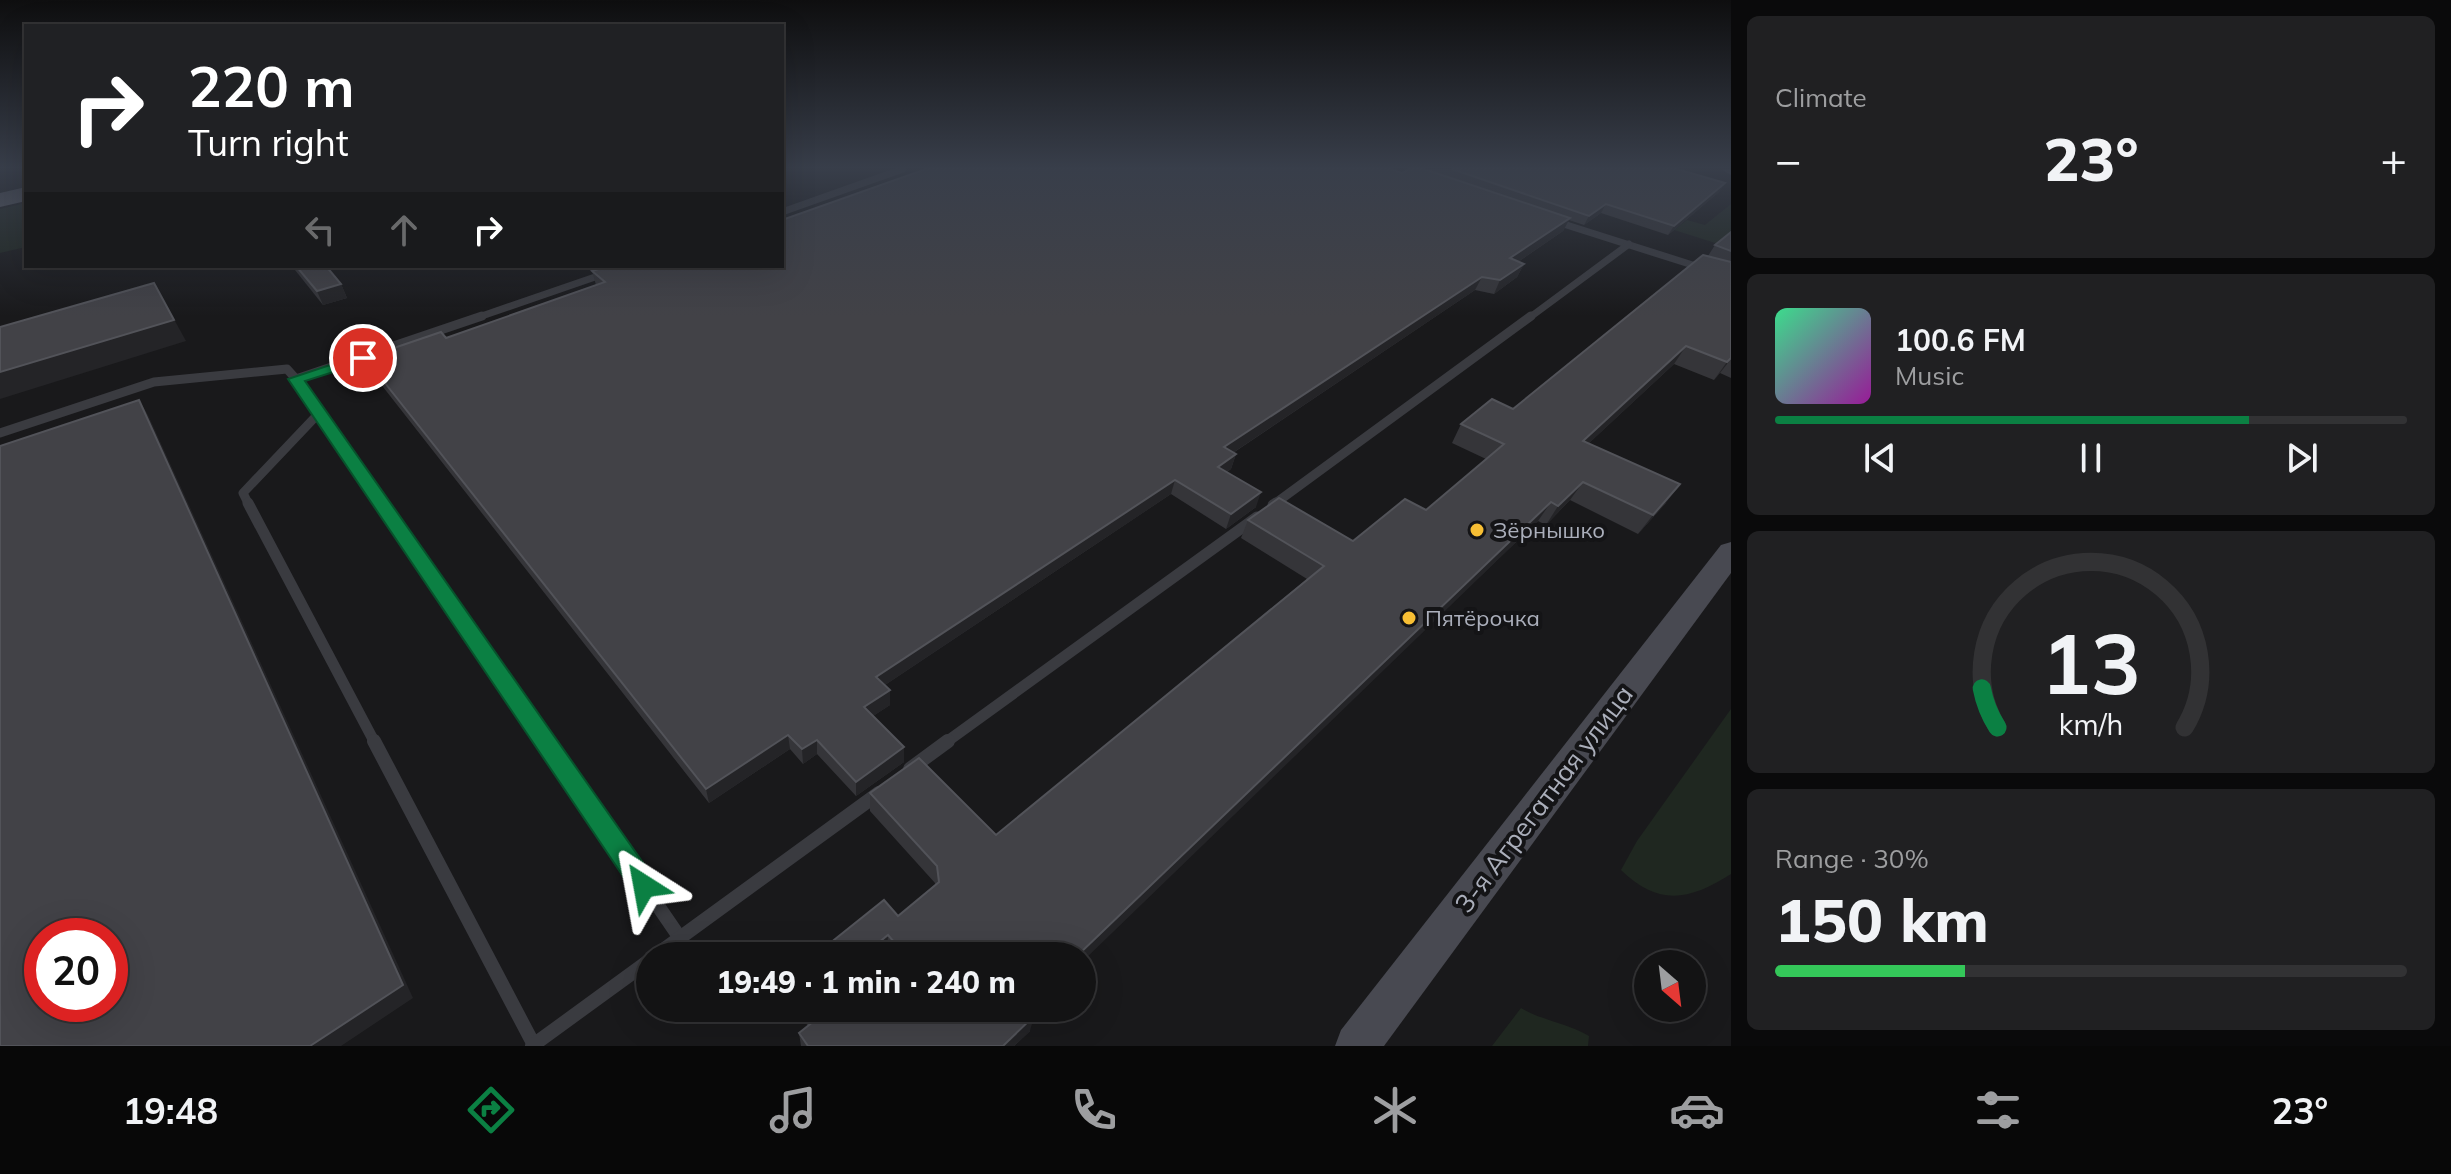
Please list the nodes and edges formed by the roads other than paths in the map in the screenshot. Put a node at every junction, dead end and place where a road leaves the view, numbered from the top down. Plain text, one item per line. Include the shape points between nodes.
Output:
1 (1543, 218) edge
2 (1629, 244) junction
3 (621, 268) edge
4 (1716, 272) edge
5 (296, 379) junction
6 (319, 413) junction
7 (0, 433) edge
8 (1731, 552) edge
9 (899, 778) edge
10 (887, 786) edge
11 (680, 938) junction
12 (674, 942) edge
13 (636, 970) edge
14 (533, 1045) edge
15 (1357, 1046) edge

1 - 2 lane
2 - 4 lane
2 - 9 lane
3 - 5 lane
5 - 6 lane
5 - 7 lane via 287,369 154,382
6 - 11 lane
6 - 14 lane via 243,493
8 - 15 street, 3-я Агрегатная улица
10 - 11 lane
11 - 12 lane
13 - 14 lane

